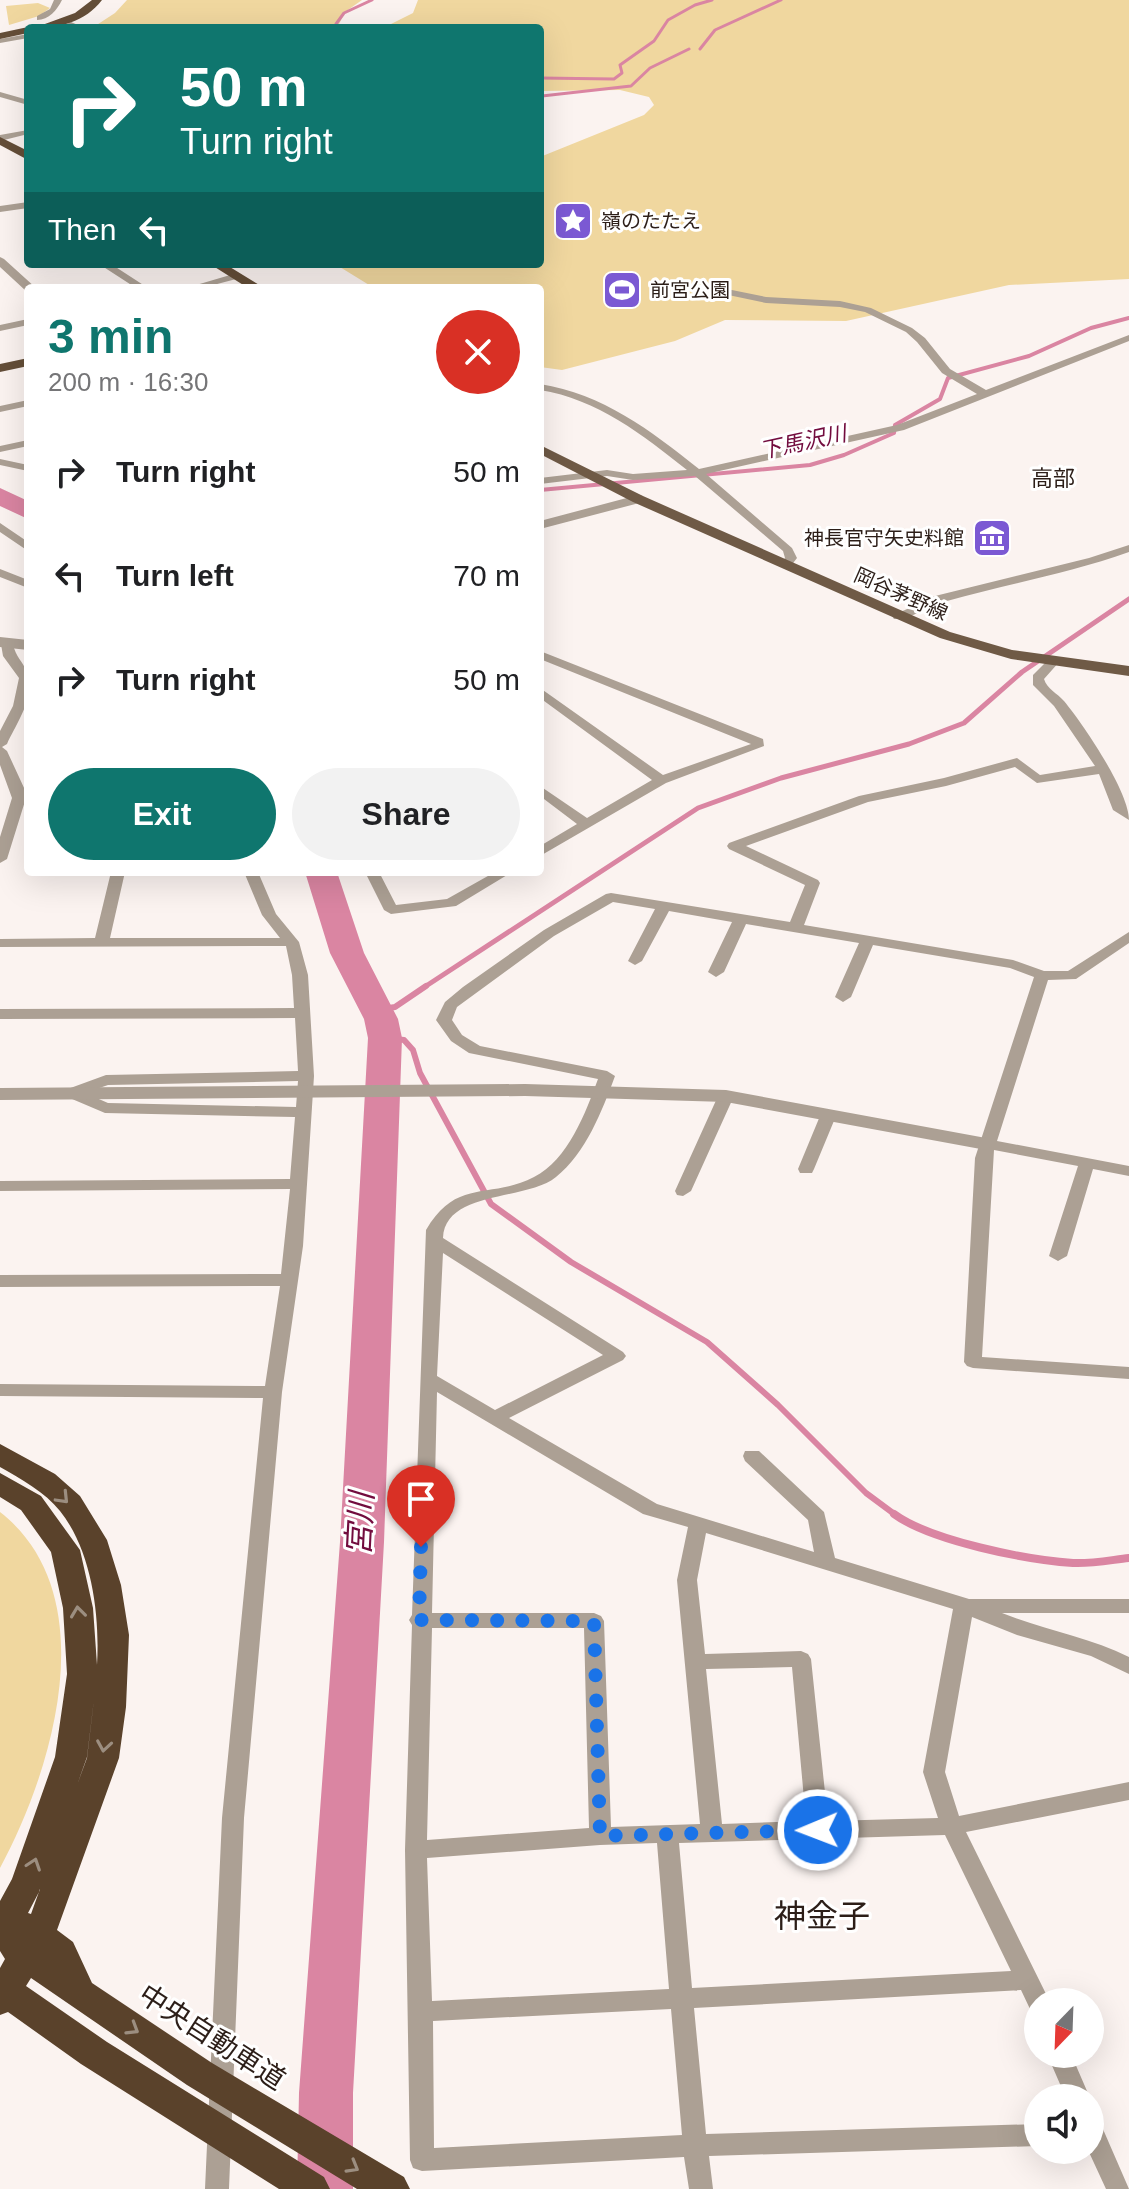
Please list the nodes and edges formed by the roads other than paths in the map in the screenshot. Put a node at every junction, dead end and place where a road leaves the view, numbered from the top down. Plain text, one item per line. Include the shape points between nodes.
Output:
1 (58, 0) edge
2 (97, 0) edge
3 (49, 19) dead end
4 (52, 24) edge
5 (24, 31) edge
6 (24, 36) edge
7 (0, 38) edge
8 (0, 94) edge
9 (24, 102) edge
10 (24, 133) edge
11 (0, 139) edge
12 (24, 154) edge
13 (5, 208) edge
14 (24, 216) edge
15 (0, 261) edge
16 (110, 268) edge
17 (223, 268) edge
18 (237, 276) junction
19 (26, 284) edge
20 (136, 284) edge
21 (206, 284) edge
22 (250, 284) edge
23 (717, 290) dead end
24 (24, 325) edge
25 (0, 328) edge
26 (1129, 338) edge
27 (1112, 345) junction
28 (1129, 349) edge
29 (24, 363) edge
30 (0, 368) edge
31 (544, 388) edge
32 (985, 394) junction
33 (24, 404) edge
34 (0, 409) edge
35 (24, 444) edge
36 (0, 449) edge
37 (544, 451) edge
38 (0, 462) edge
39 (24, 467) edge
40 (703, 475) junction
41 (598, 478) junction
42 (544, 481) edge
43 (638, 499) junction
44 (544, 524) edge
45 (0, 526) edge
46 (24, 545) edge
47 (1129, 548) edge
48 (786, 565) junction
49 (0, 573) edge
50 (24, 582) edge
51 (898, 616) junction
52 (4, 643) edge
53 (24, 645) edge
54 (544, 656) edge
55 (1045, 660) junction
56 (559, 662) junction
57 (544, 667) edge
58 (1129, 671) edge
59 (24, 677) edge
60 (24, 683) edge
61 (544, 695) edge
62 (0, 744) edge
63 (0, 751) edge
64 (1104, 769) junction
65 (661, 780) junction
66 (22, 792) edge
67 (544, 793) edge
68 (0, 802) edge
69 (1129, 816) edge
70 (24, 820) edge
71 (13, 822) junction
72 (587, 825) junction
73 (544, 850) edge
74 (0, 859) edge
75 (117, 876) edge
76 (253, 876) edge
77 (374, 876) edge
78 (498, 876) edge
79 (664, 906) junction
80 (740, 920) junction
81 (795, 929) junction
82 (1129, 936) edge
83 (867, 941) junction
84 (292, 942) junction
85 (0, 943) edge
86 (101, 943) junction
87 (635, 961) dead end
88 (716, 972) dead end
89 (1042, 975) junction
90 (843, 997) dead end
91 (302, 1013) junction
92 (0, 1014) edge
93 (306, 1076) junction
94 (602, 1090) junction
95 (71, 1093) junction
96 (0, 1094) edge
97 (726, 1096) junction
98 (303, 1112) junction
99 (828, 1116) junction
100 (986, 1144) junction
101 (1087, 1163) junction
102 (806, 1169) dead end
103 (1129, 1171) edge
104 (298, 1184) junction
105 (0, 1186) edge
106 (683, 1191) dead end
107 (435, 1240) junction
108 (1058, 1256) dead end
109 (288, 1280) junction
110 (0, 1281) edge
111 (1129, 1373) edge
112 (428, 1379) junction
113 (0, 1390) edge
114 (273, 1392) junction
115 (494, 1418) junction
116 (0, 1454) edge
117 (752, 1456) dead end
118 (0, 1483) edge
119 (698, 1524) junction
120 (826, 1563) junction
121 (964, 1605) junction
122 (1129, 1606) edge
123 (419, 1620) junction
124 (695, 1662) junction
125 (1129, 1666) edge
126 (1129, 1791) edge
127 (952, 1826) junction
128 (818, 1830) junction
129 (712, 1833) junction
130 (667, 1834) junction
131 (600, 1836) junction
132 (416, 1850) junction
133 (0, 1908) edge
134 (0, 1935) edge
135 (1029, 1980) junction
136 (0, 1987) edge
137 (1032, 1988) edge
138 (79, 1995) junction
139 (0, 2000) edge
140 (681, 2001) junction
141 (421, 2012) junction
142 (1024, 2135) edge
143 (695, 2145) junction
144 (1104, 2159) edge
145 (217, 2189) edge
146 (311, 2189) edge
147 (391, 2189) edge
148 (701, 2189) edge
149 (1118, 2189) edge

1 - 3 street via 40,18
2 - 4 highway via 74,17
5 - 7 highway
6 - 7 street
8 - 9 street
10 - 11 street
11 - 12 highway
13 - 14 street
15 - 19 street
16 - 20 street
17 - 18 highway
18 - 21 street
18 - 22 highway
23 - 32 street via 868,310 909,330 956,376
24 - 25 street
26 - 27 street
27 - 28 street
27 - 32 street
29 - 30 highway
31 - 40 street via 568,391 603,409
32 - 40 street via 896,428
33 - 34 street
35 - 36 street
37 - 41 main road, 岡谷茅野線
38 - 39 street
40 - 41 street via 607,473
40 - 48 street via 788,550 791,558
41 - 42 street
41 - 43 main road, 岡谷茅野線
43 - 44 street
43 - 48 main road, 岡谷茅野線
45 - 46 street
47 - 51 street via 939,599
48 - 51 main road, 岡谷茅野線
49 - 50 street
51 - 55 main road, 岡谷茅野線 via 959,640
52 - 53 street
52 - 59 street
54 - 56 street
55 - 58 main road, 岡谷茅野線
55 - 64 street via 1039,685 1059,703
56 - 57 street
56 - 65 street via 758,742
60 - 62 street
61 - 65 street
63 - 66 street
64 - 69 street via 1120,810
64 - 81 street via 1037,779 1017,762 864,799 734,846 813,883
65 - 72 street
66 - 68 street
66 - 71 street
67 - 72 street
70 - 71 street
71 - 74 street
72 - 73 street
75 - 86 street
76 - 84 street via 269,915
77 - 78 street via 391,910 451,903
79 - 80 street
79 - 87 street
79 - 94 street via 611,897 468,990 450,1005 444,1020 456,1038 475,1050 607,1076
80 - 81 street
80 - 88 street
81 - 83 street
82 - 89 street via 1071,976
83 - 89 street via 1013,964
83 - 90 street
84 - 86 street
84 - 91 street
85 - 86 street
89 - 100 street
91 - 92 street
91 - 93 street
93 - 95 street via 106,1080
93 - 98 street
94 - 95 street
94 - 97 street
94 - 107 street via 562,1165 542,1180 445,1209
95 - 96 street
95 - 98 street via 105,1108
97 - 99 street
97 - 106 street
98 - 104 street
99 - 100 street
99 - 102 street
100 - 101 street
100 - 111 street via 973,1362
101 - 103 street
101 - 108 street
104 - 105 street
104 - 109 street
107 - 112 street
107 - 115 street via 617,1356
109 - 110 street
109 - 114 street
112 - 115 street
112 - 123 street
113 - 114 street
114 - 145 street via 233,1818
115 - 119 street via 650,1509
116 -> 139 highway via 70,1503 92,1540 114,1635 103,1758 47,1917
117 - 120 street via 817,1517
134 -> 118 highway via 28,1880 71,1757 82,1674 78,1608 65,1550 31,1503
119 - 120 street
119 - 124 street via 687,1580
120 - 121 street
121 - 122 street
121 - 125 street
121 - 127 street via 934,1772
123 - 131 street via 594,1621
123 - 132 street
124 - 128 street via 801,1659
124 - 129 street
126 - 127 street
127 - 128 street
127 - 135 street
128 - 129 street
129 - 130 street
130 - 131 street
130 - 140 street
131 - 132 street
132 - 141 street
133 - 138 highway via 61,1952
134 - 138 highway, 中央自動車道
135 - 137 street
135 - 140 street
136 - 146 highway via 107,2062
138 -> 147 highway, 中央自動車道 via 289,2131
140 - 141 street
140 - 143 street
141 - 143 street via 422,2160
142 - 143 street
143 - 148 street
144 - 149 street

